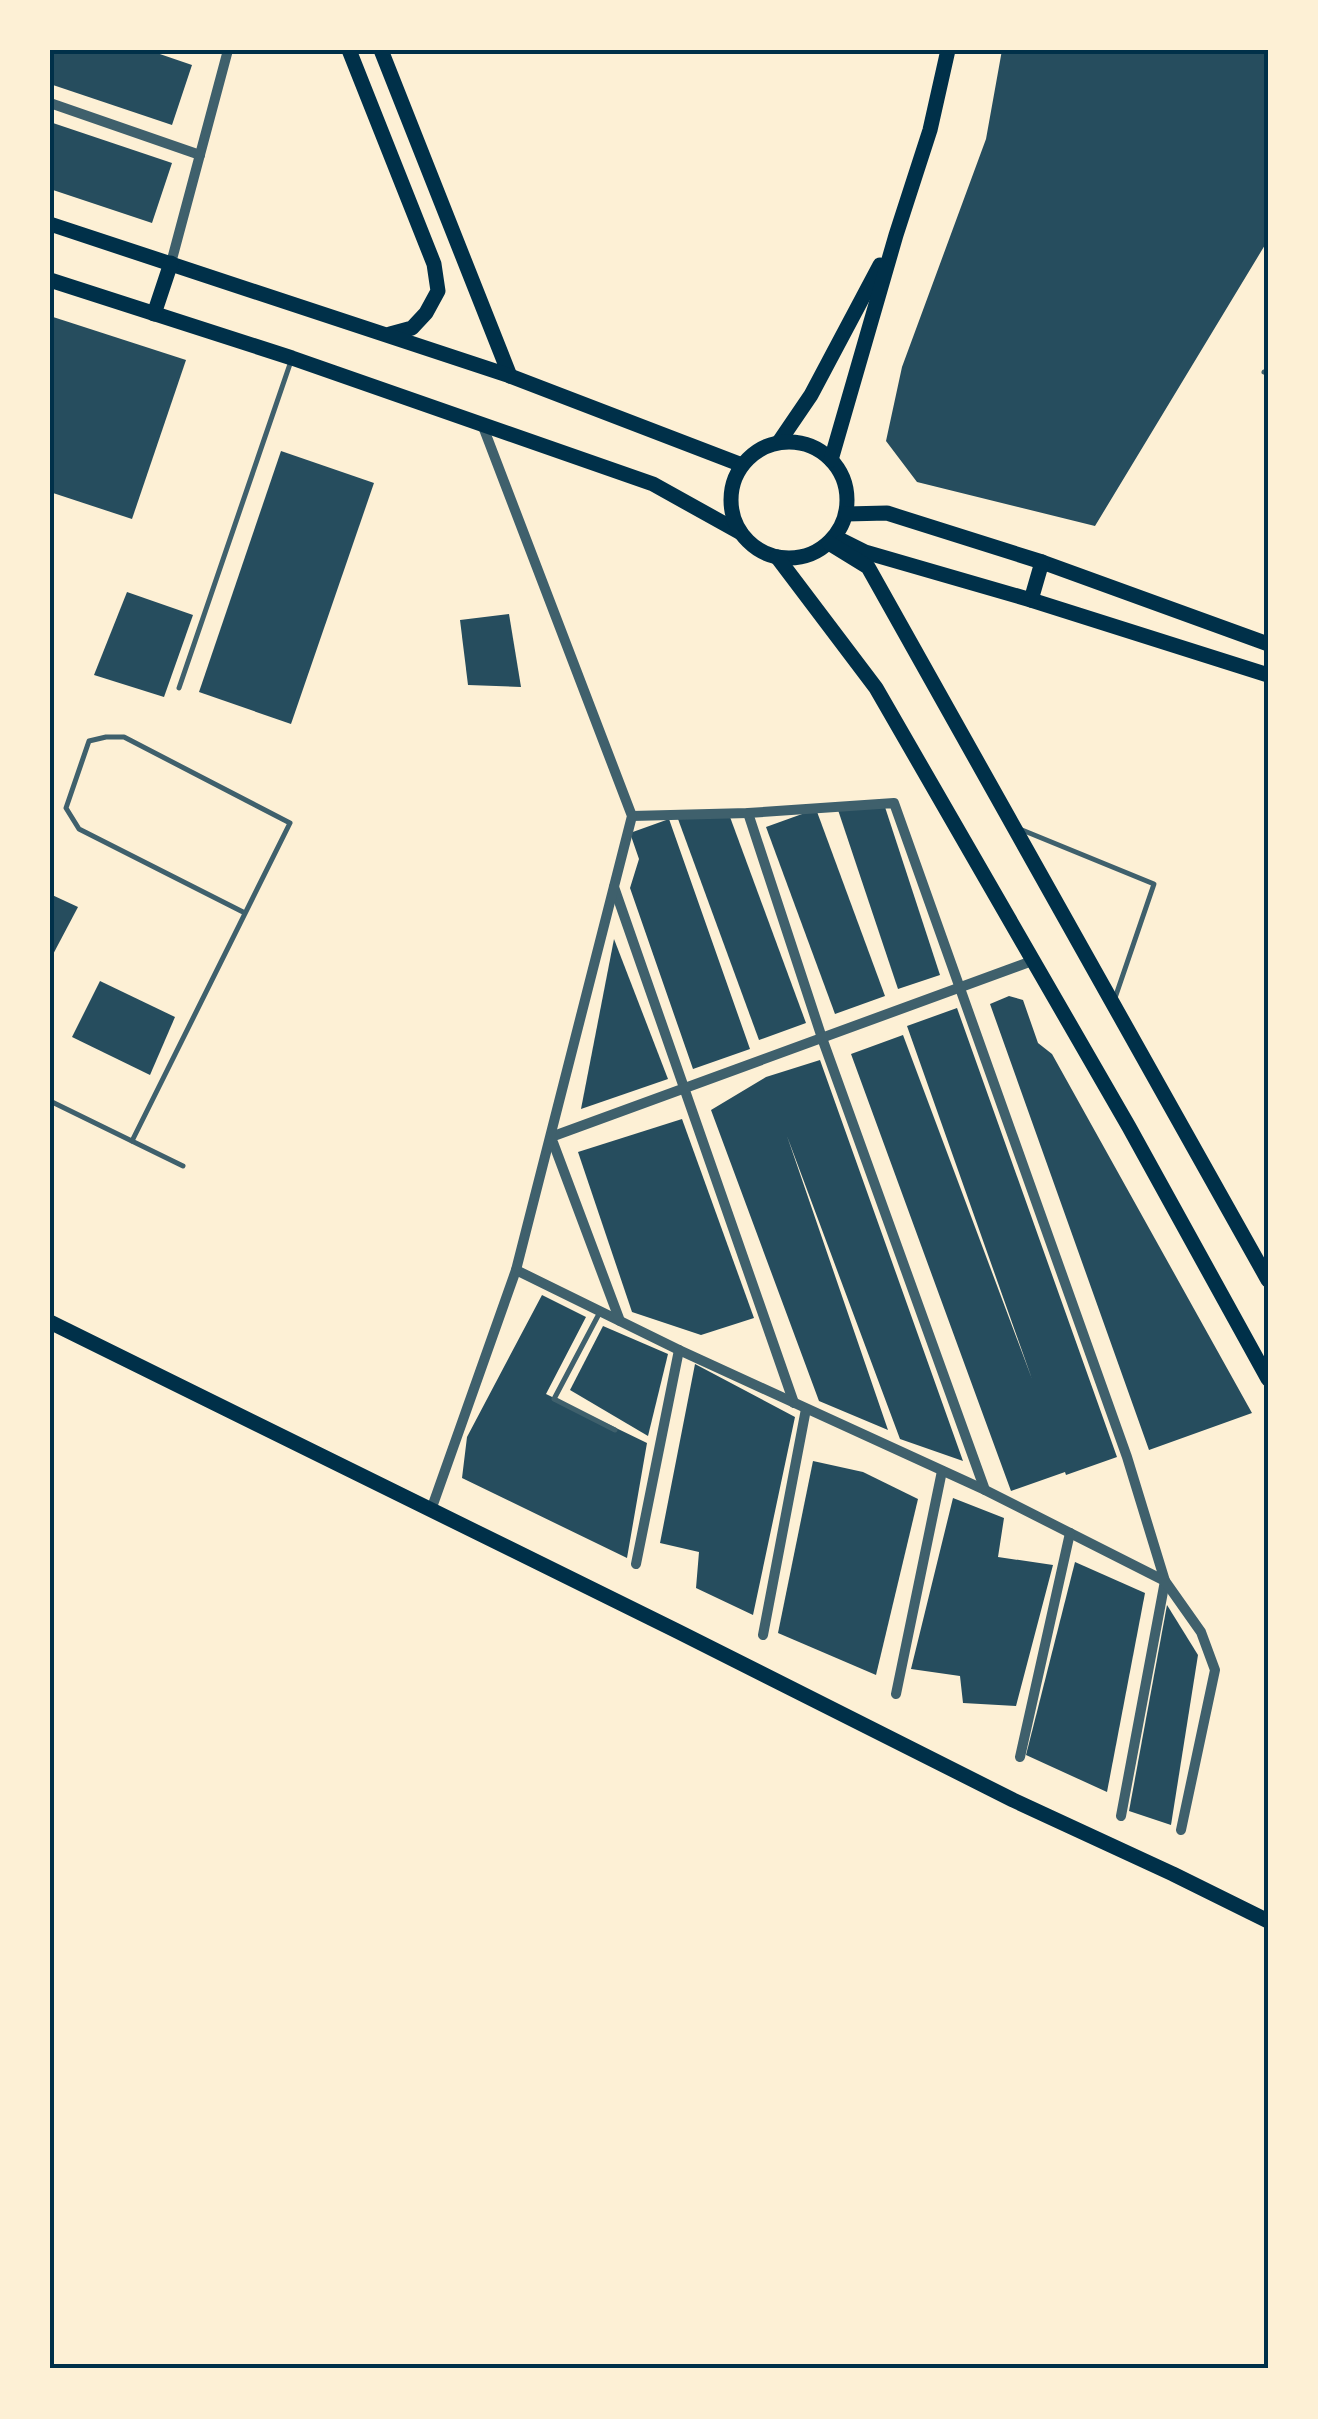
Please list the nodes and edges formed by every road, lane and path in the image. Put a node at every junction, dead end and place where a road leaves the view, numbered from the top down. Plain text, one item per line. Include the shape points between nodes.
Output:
1 (349, 50) edge
2 (381, 50) edge
3 (948, 50) edge
4 (226, 51) edge
5 (50, 103) edge
6 (200, 155) junction
7 (50, 224) edge
8 (896, 234) junction
9 (170, 263) junction
10 (50, 280) edge
11 (154, 314) junction
12 (387, 335) junction
13 (292, 358) junction
14 (510, 376) junction
15 (481, 423) junction
16 (779, 442) junction
17 (832, 460) junction
18 (742, 465) junction
19 (846, 514) junction
20 (741, 533) junction
21 (832, 540) junction
22 (777, 558) junction
23 (1042, 562) junction
24 (1030, 600) junction
25 (1268, 644) edge
26 (1268, 675) edge
27 (180, 688) dead end
28 (748, 813) junction
29 (632, 816) junction
30 (1013, 827) junction
31 (614, 886) junction
32 (246, 913) junction
33 (1032, 961) junction
34 (960, 987) junction
35 (1113, 1006) junction
36 (822, 1038) junction
37 (684, 1089) junction
38 (50, 1101) edge
39 (551, 1138) junction
40 (132, 1141) junction
41 (183, 1166) dead end
42 (516, 1270) junction
43 (1268, 1280) edge
44 (600, 1312) junction
45 (50, 1322) edge
46 (620, 1322) junction
47 (679, 1350) junction
48 (1268, 1379) edge
49 (794, 1404) junction
50 (806, 1409) junction
51 (615, 1430) dead end
52 (942, 1471) junction
53 (985, 1490) junction
54 (431, 1510) junction
55 (1070, 1533) junction
56 (636, 1564) dead end
57 (1165, 1581) junction
58 (764, 1635) dead end
59 (896, 1694) dead end
60 (1020, 1757) dead end
61 (1122, 1816) dead end
62 (1182, 1830) dead end
63 (1268, 1921) edge

1 - 12 main road via 434,264 438,290 412,328
2 - 14 main road
3 - 8 main road
4 - 6 street
5 - 6 street
6 - 9 street
7 - 9 main road
8 - 16 main road
8 - 17 main road
9 - 11 main road
9 - 12 main road
10 - 11 main road
11 - 13 main road
12 - 14 main road
13 - 15 main road
13 - 27 lane
14 - 18 main road
15 - 20 main road via 653,484
15 - 29 street
16 - 17 main road via 808,445
16 - 18 main road
17 - 19 main road via 846,485
18 - 20 main road via 731,496
19 - 21 main road
19 - 23 main road via 888,513
20 - 22 main road
21 - 22 main road via 805,557
21 - 24 main road
21 - 30 main road via 868,567
22 - 33 main road via 876,688
23 - 24 main road
23 - 25 main road
24 - 26 main road
28 - 29 street
28 - 34 street via 894,803
28 - 36 street
29 - 31 street
30 - 35 main road
30 - 35 lane via 1154,884
31 - 37 street
31 - 39 street
32 - 32 lane via 290,823 124,737 89,742 66,808 79,830
32 - 40 lane
33 - 34 street
33 - 48 main road
34 - 36 street
34 - 57 street via 1121,1438
35 - 43 main road
36 - 37 street
36 - 53 street
37 - 39 street
37 - 49 street
38 - 40 lane
39 - 42 street
39 - 46 street
40 - 41 lane
42 - 44 street
42 - 54 street
44 - 46 street
44 - 51 lane via 554,1399
45 - 54 main road
46 - 47 street
47 - 49 street
47 - 56 street
49 - 50 street
50 - 52 street
50 - 58 street
52 - 53 street
52 - 59 street
53 - 55 street
54 - 63 main road
55 - 57 street
55 - 60 street
57 - 61 street
57 - 62 street via 1201,1632 1214,1670

